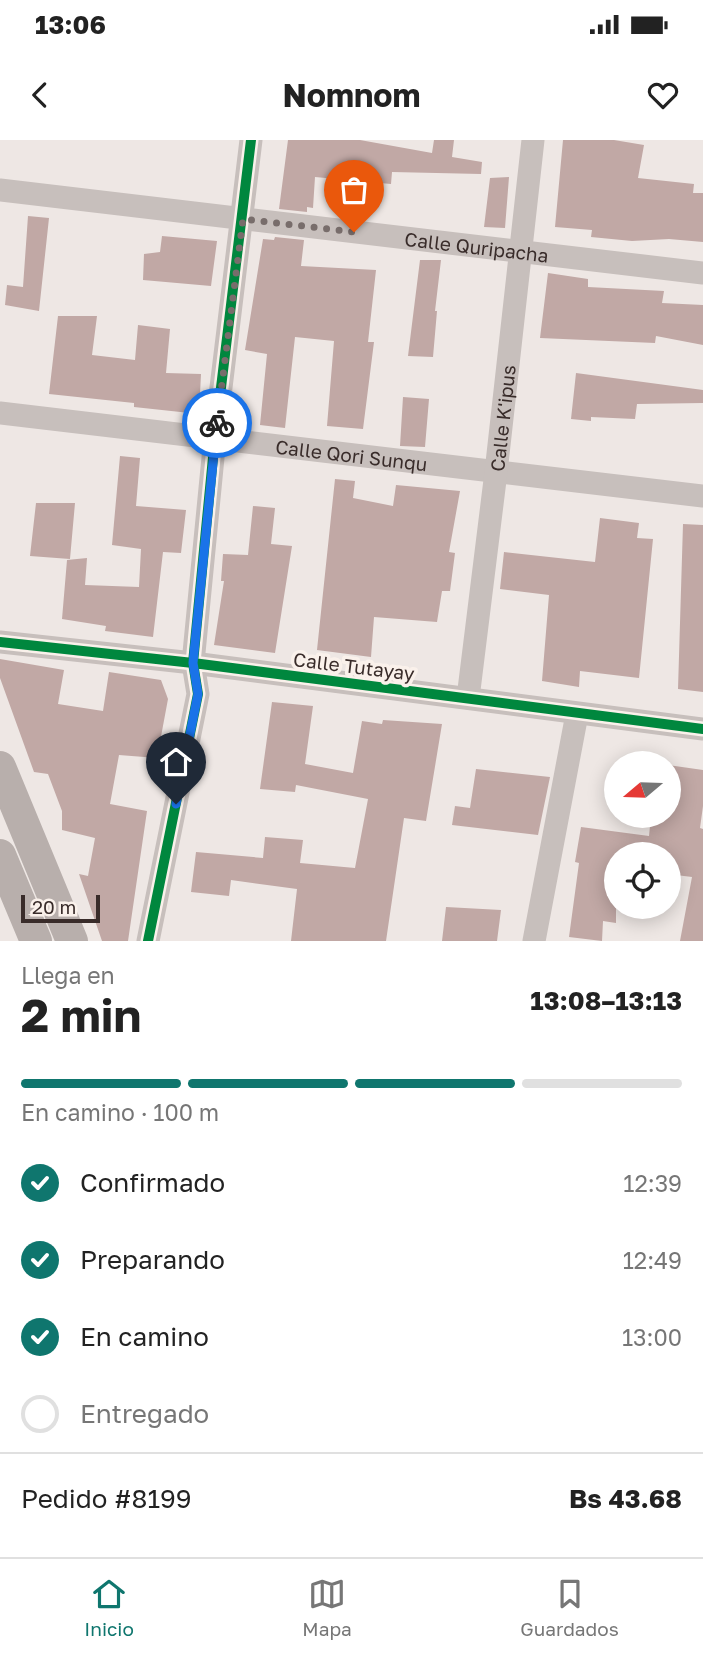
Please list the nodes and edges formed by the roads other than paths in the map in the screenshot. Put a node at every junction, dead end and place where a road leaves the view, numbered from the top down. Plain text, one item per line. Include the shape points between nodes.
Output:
1 (251, 140) edge
2 (533, 140) edge
3 (0, 190) edge
4 (243, 219) junction
5 (521, 251) junction
6 (703, 273) edge
7 (0, 413) edge
8 (215, 437) junction
9 (496, 472) junction
10 (703, 496) edge
11 (0, 642) edge
12 (193, 663) junction
13 (468, 698) junction
14 (577, 714) junction
15 (703, 729) edge
16 (0, 767) edge
17 (0, 855) edge
18 (36, 941) edge
19 (72, 941) edge
20 (148, 941) edge
21 (534, 941) edge

1 - 4 street
2 - 5 street, Calle K'ipus
3 - 4 street, Calle Quripacha
4 - 5 street, Calle Quripacha
4 - 8 street
5 - 6 street, Calle Quripacha
5 - 9 street, Calle K'ipus
7 - 8 street, Calle Qori Sunqu
8 - 9 street, Calle Qori Sunqu
8 - 12 street
9 - 10 street, Calle Qori Sunqu
9 - 13 street, Calle K'ipus
11 - 12 street, Calle Tutayay
12 - 13 street, Calle Tutayay
12 - 20 street via 198,694
13 - 14 street, Calle Tutayay
14 - 15 street, Calle Tutayay
14 - 21 street
16 - 19 main road
17 - 18 main road

